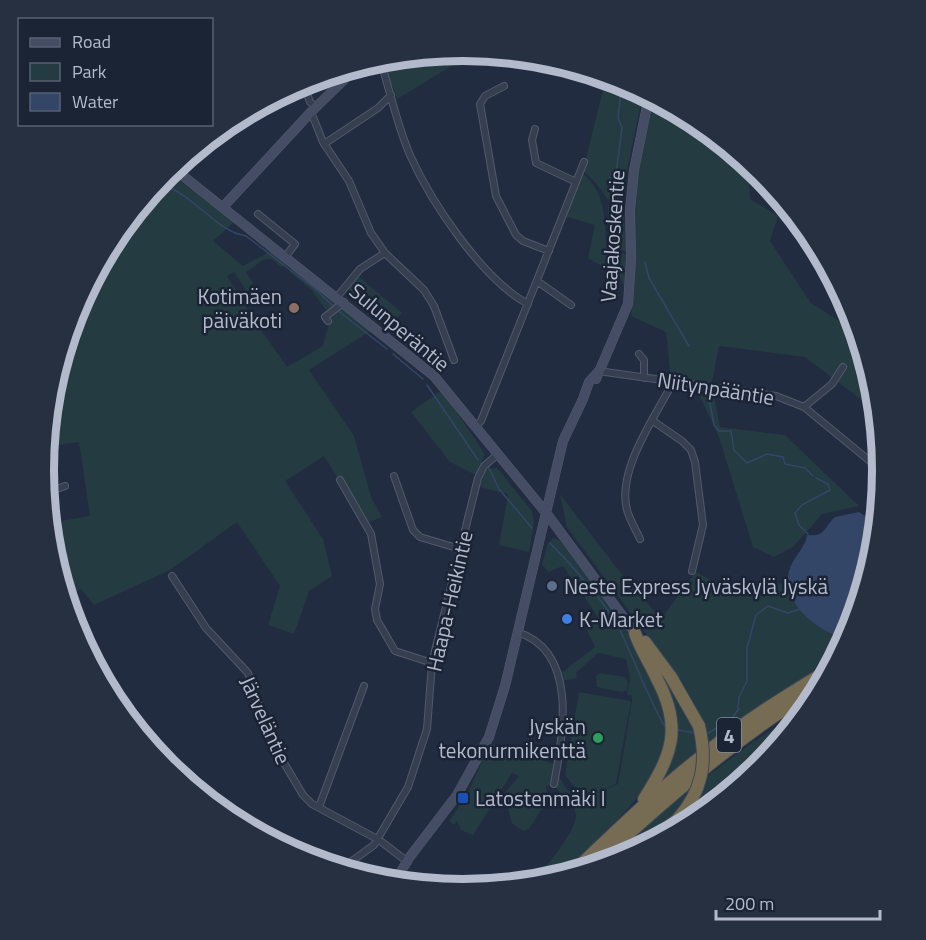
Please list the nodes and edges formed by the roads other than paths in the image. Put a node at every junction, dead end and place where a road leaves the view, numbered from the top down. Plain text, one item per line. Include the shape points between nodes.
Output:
1 (383, 69) edge
2 (345, 79) edge
3 (504, 86) dead end
4 (306, 92) edge
5 (391, 95) junction
6 (647, 105) edge
7 (313, 110) junction
8 (535, 129) dead end
9 (324, 144) junction
10 (584, 162) dead end
11 (181, 174) edge
12 (576, 182) junction
13 (224, 206) junction
14 (258, 214) dead end
15 (549, 251) junction
16 (385, 253) junction
17 (286, 256) junction
18 (537, 281) junction
19 (338, 304) junction
20 (528, 304) junction
21 (570, 305) dead end
22 (328, 321) dead end
23 (639, 354) dead end
24 (454, 360) dead end
25 (843, 367) dead end
26 (597, 372) junction
27 (644, 378) junction
28 (673, 382) junction
29 (804, 407) junction
30 (653, 421) junction
31 (475, 427) junction
32 (497, 455) junction
33 (872, 463) edge
34 (394, 476) dead end
35 (340, 480) dead end
36 (64, 486) dead end
37 (55, 490) edge
38 (547, 514) junction
39 (640, 539) dead end
40 (460, 549) junction
41 (692, 571) dead end
42 (172, 576) dead end
43 (517, 632) junction
44 (635, 633) junction
45 (432, 663) junction
46 (815, 678) edge
47 (364, 686) dead end
48 (803, 697) edge
49 (554, 783) dead end
50 (319, 807) junction
51 (636, 812) junction
52 (678, 817) edge
53 (379, 840) junction
54 (609, 852) edge
55 (586, 860) edge
56 (409, 862) junction
57 (349, 863) edge
58 (400, 874) edge

1 - 5 street
2 - 7 main road
3 - 15 street via 485,96 480,104 496,196 516,235
4 - 7 street
5 - 9 street
5 - 20 street via 409,152 437,201 483,269
6 - 26 main road, Vaajakoskentie via 630,210 628,304
7 - 9 street
7 - 13 main road
8 - 12 street via 532,140 536,163
9 - 16 street via 349,181 371,234
10 - 12 street
11 - 13 main road, Sulunperäntie
12 - 15 street
13 - 17 main road, Sulunperäntie
14 - 17 street via 295,244
15 - 18 street
16 - 19 street via 360,269
16 - 24 street via 424,290
17 - 19 main road, Sulunperäntie
18 - 20 street
18 - 21 street
19 - 22 street via 326,317
19 - 31 main road, Sulunperäntie via 423,364
20 - 31 street via 481,421
23 - 27 street via 644,360
25 - 29 street via 832,384
26 - 27 street, Niitynpääntie
26 - 38 main road, Vaajakoskentie via 567,437
27 - 28 street, Niitynpääntie
28 - 29 street, Niitynpääntie via 776,396
28 - 30 street
29 - 33 street, Niitynpääntie
30 - 39 street via 637,446 628,480 628,512
30 - 41 street via 687,446 695,462 703,525
31 - 32 main road, Sulunperäntie
32 - 38 main road, Sulunperäntie
32 - 40 street, Haapa-Heikintie via 484,466 478,478
34 - 40 street via 413,530 420,537
35 - 45 street via 371,534 380,584 376,620 395,651
36 - 37 street
38 - 43 main road, Vaajakoskentie via 538,567 531,578
38 - 44 main road, Sulunperäntie
40 - 45 street, Haapa-Heikintie
42 - 50 street, Järveläntie via 210,633 248,673 271,741 303,795
43 - 49 street via 539,641 553,659 564,720
43 - 56 main road, Vaajakoskentie via 489,737 457,795
44 - 51 highway via 668,702 672,730 670,753 662,772
44 - 52 highway, bridge via 671,677 699,726 703,771 696,793
45 - 53 street, Haapa-Heikintie via 424,739 408,787
46 - 51 highway, 4 via 712,747
47 - 50 street
48 - 54 highway, 4 via 717,756
50 - 53 street, Järveläntie
51 - 55 highway, 4
53 - 56 street, Järveläntie
53 - 57 street, Haapa-Heikintie
56 - 58 main road, Vaajakoskentie

